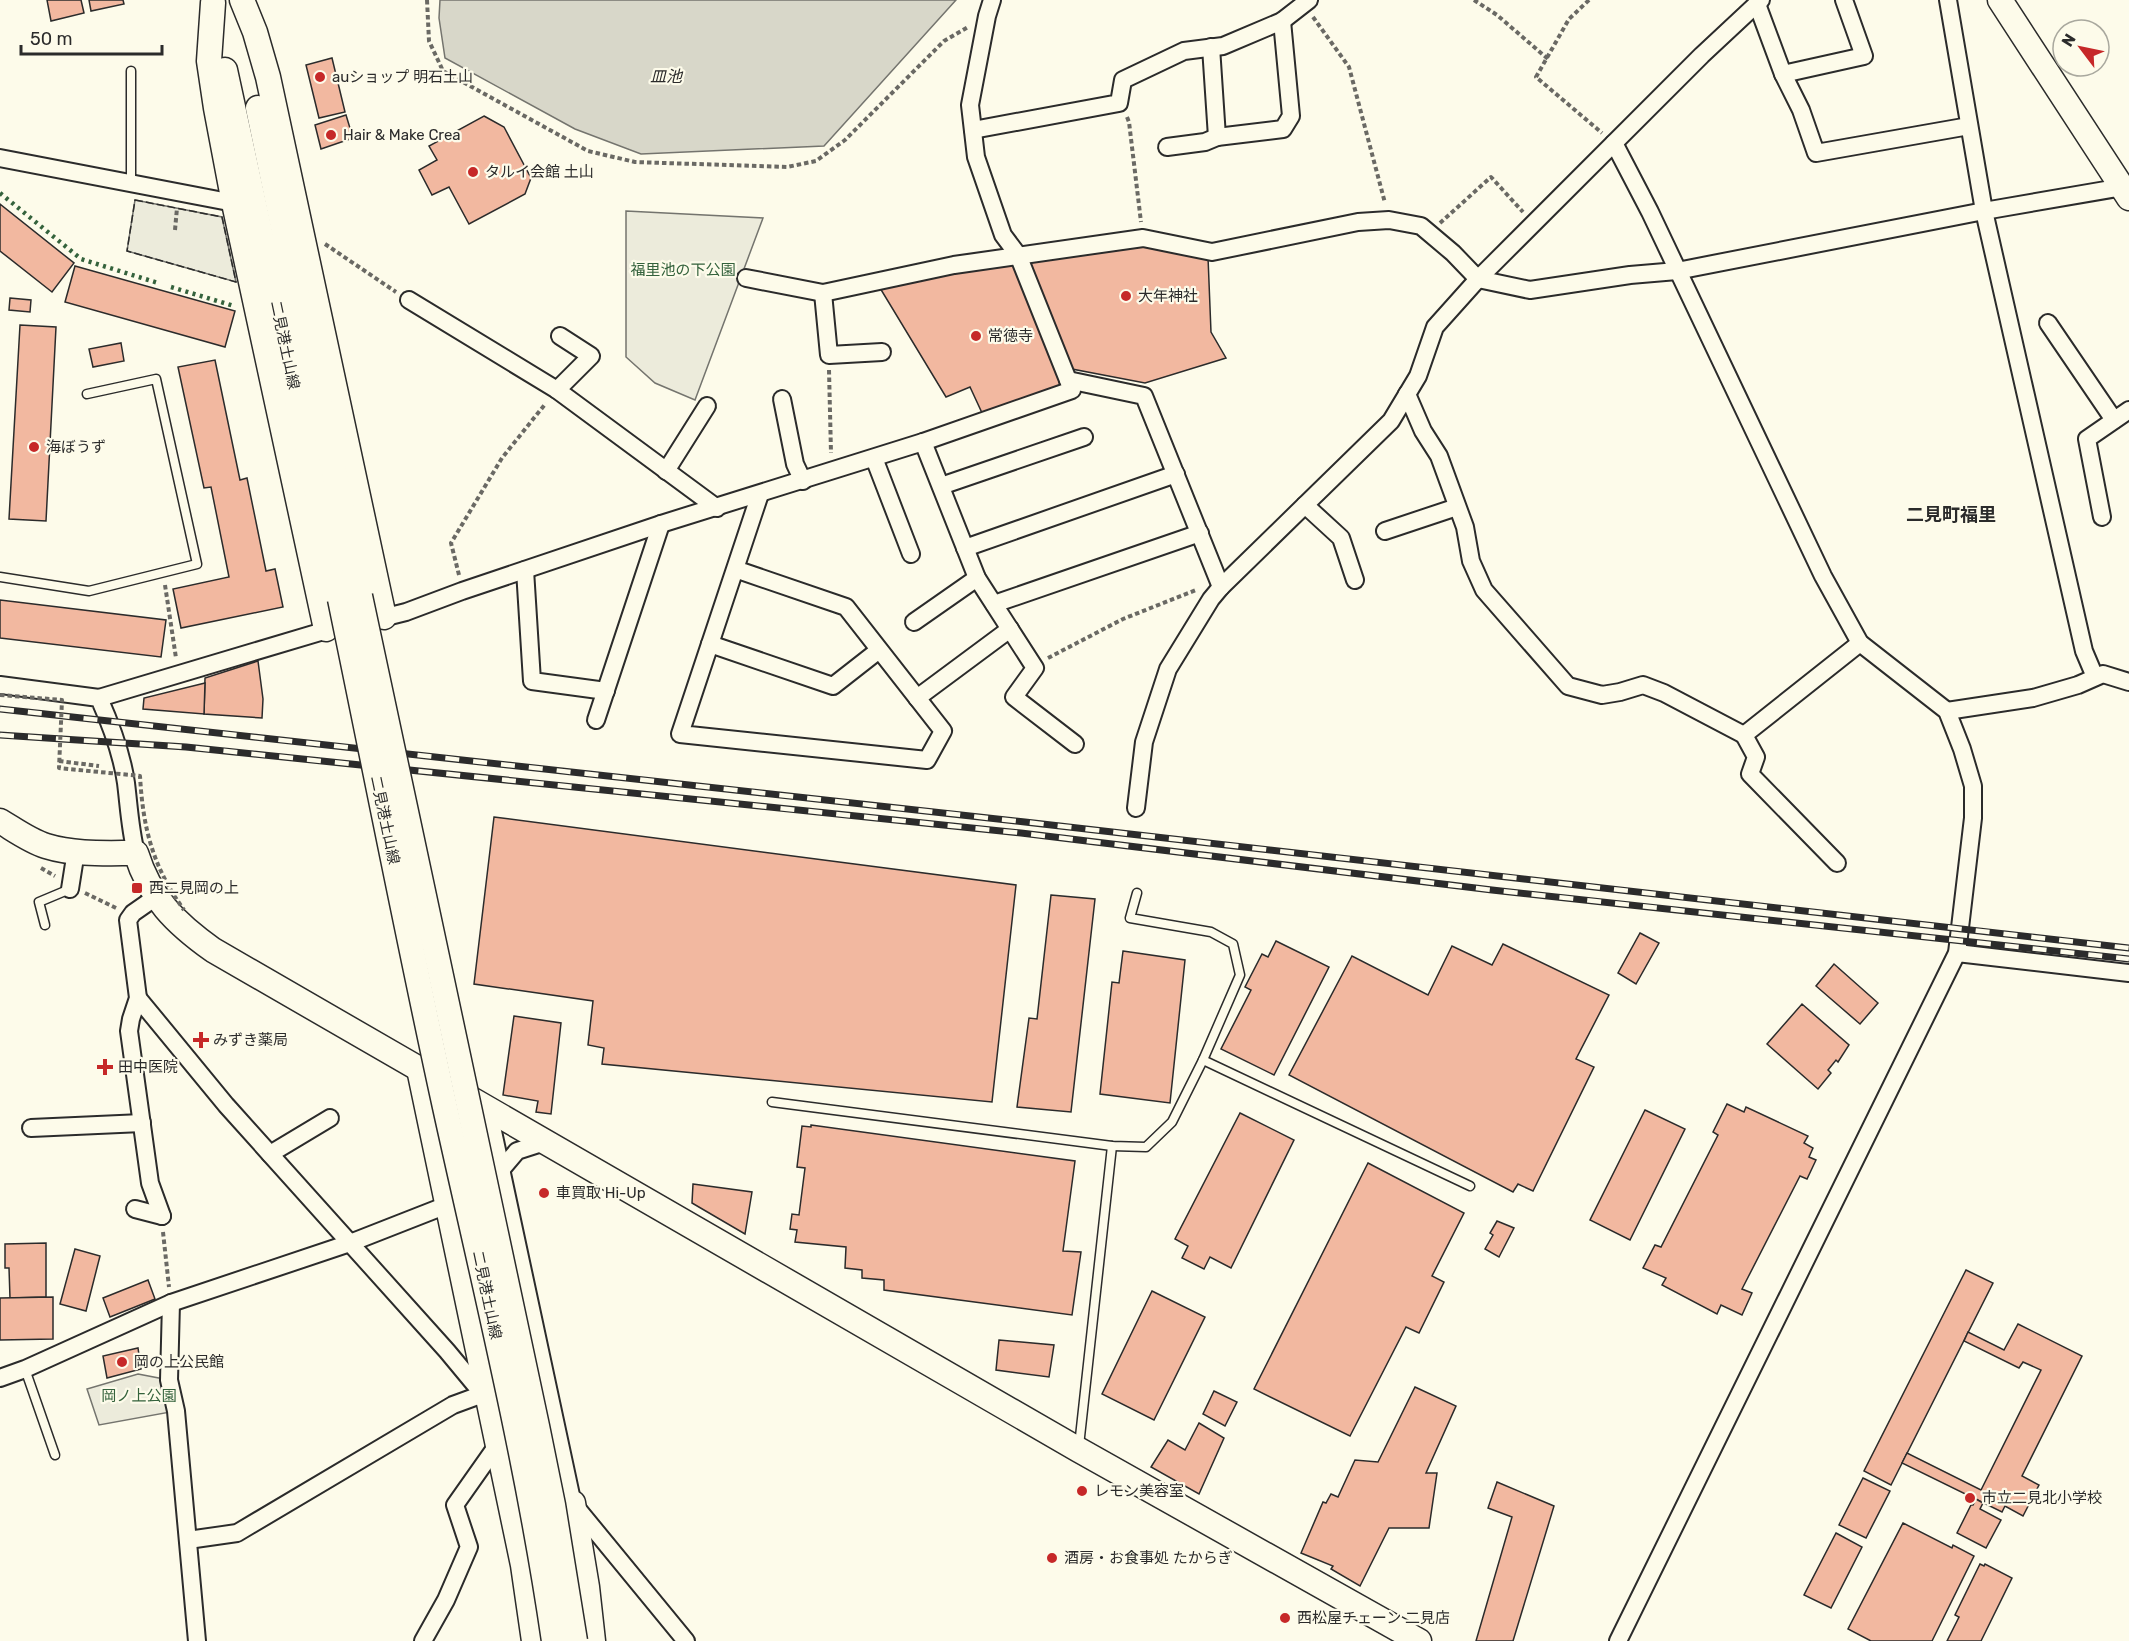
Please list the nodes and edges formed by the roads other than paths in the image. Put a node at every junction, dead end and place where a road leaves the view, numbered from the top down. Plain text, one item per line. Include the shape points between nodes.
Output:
1 (242, 0) edge
2 (1844, 0) edge
3 (1948, 0) edge
4 (2000, 0) edge
5 (221, 1) edge
6 (1306, 2) edge
7 (1759, 2) edge
8 (989, 8) edge
9 (1282, 21) junction
10 (1211, 47) junction
11 (131, 71) dead end
12 (1783, 74) junction
13 (1969, 126) junction
14 (973, 130) junction
15 (1217, 137) junction
16 (1614, 143) junction
17 (1167, 147) dead end
18 (0, 158) edge
19 (130, 183) junction
20 (2127, 190) edge
21 (234, 203) junction
22 (1984, 211) junction
23 (1018, 255) junction
24 (1677, 272) junction
25 (746, 278) dead end
26 (1478, 279) junction
27 (824, 293) junction
28 (409, 300) road end
29 (2048, 323) dead end
30 (560, 336) dead end
31 (882, 352) dead end
32 (1068, 380) junction
33 (557, 390) junction
34 (87, 394) dead end
35 (1407, 394) junction
36 (782, 399) dead end
37 (707, 406) dead end
38 (2129, 410) edge
39 (2114, 420) junction
40 (1084, 437) dead end
41 (923, 442) junction
42 (874, 458) junction
43 (666, 471) junction
44 (1176, 474) junction
45 (803, 481) junction
46 (941, 486) junction
47 (760, 494) junction
48 (1305, 505) junction
49 (1457, 507) junction
50 (717, 508) junction
51 (2102, 518) dead end
52 (661, 524) junction
53 (1385, 531) dead end
54 (1200, 533) junction
55 (965, 548) junction
56 (911, 554) dead end
57 (735, 569) junction
58 (525, 570) junction
59 (0, 577) edge
60 (977, 578) junction
61 (1355, 580) dead end
62 (1220, 583) junction
63 (350, 597) junction
64 (994, 604) junction
65 (384, 617) junction
66 (914, 622) dead end
67 (326, 629) junction
68 (1010, 629) junction
69 (1860, 643) junction
70 (710, 644) junction
71 (879, 650) junction
72 (2095, 677) junction
73 (2129, 682) edge
74 (0, 685) edge
75 (606, 691) junction
76 (99, 698) junction
77 (918, 698) junction
78 (1947, 711) junction
79 (596, 720) dead end
80 (1744, 735) junction
81 (1075, 744) dead end
82 (1136, 808) dead end
83 (0, 821) edge
84 (76, 851) junction
85 (136, 853) junction
86 (1837, 863) dead end
87 (70, 887) joint
88 (1137, 893) dead end
89 (156, 897) junction
90 (45, 925) dead end
91 (1957, 953) junction
92 (2129, 973) edge
93 (138, 998) junction
94 (1203, 1060) junction
95 (419, 1069) junction
96 (772, 1102) dead end
97 (488, 1108) junction
98 (330, 1118) dead end
99 (142, 1123) junction
100 (31, 1128) dead end
101 (545, 1142) junction
102 (1112, 1146) junction
103 (270, 1154) junction
104 (501, 1170) junction
105 (1470, 1186) dead end
106 (447, 1205) junction
107 (135, 1209) dead end
108 (351, 1243) junction
109 (171, 1303) junction
110 (25, 1369) junction
111 (0, 1378) edge
112 (486, 1398) junction
113 (498, 1444) junction
114 (1079, 1450) junction
115 (55, 1455) dead end
116 (573, 1503) junction
117 (188, 1540) junction
118 (1405, 1638) edge
119 (197, 1641) edge
120 (423, 1641) edge
121 (534, 1641) edge
122 (554, 1641) edge
123 (575, 1641) edge
124 (593, 1641) edge
125 (686, 1641) edge
126 (1618, 1641) edge

1 - 65 main road via 268,77
2 - 12 street via 1864,56
3 - 13 street
4 - 20 main road
5 - 21 main road via 208,61
5 - 63 main road, 二見港土山線 via 224,66
6 - 9 street
7 - 12 street
7 - 16 street
8 - 14 street via 970,105
9 - 10 street
9 - 15 street via 1291,116 1283,129
10 - 14 street via 1184,51 1123,80 1119,103
10 - 15 street
11 - 19 lane
12 - 13 street via 1816,153
13 - 22 street
14 - 23 street via 976,157 1003,235
15 - 17 street
16 - 24 street
16 - 26 street
18 - 19 street
19 - 21 street
20 - 22 street
21 - 67 main road
22 - 24 street
22 - 72 street via 2084,651
23 - 26 street via 1143,238 1212,252 1358,222 1389,220 1421,226
23 - 27 street
23 - 32 street
24 - 26 street via 1530,290
24 - 69 street via 1823,576
25 - 27 street
26 - 35 street via 1435,327 1418,376
27 - 31 street via 829,355
28 - 33 street
29 - 39 street
30 - 33 street via 591,356
32 - 41 street via 1072,390
32 - 44 street via 1144,396
33 - 43 street
34 - 59 lane via 156,379 197,564 89,591
35 - 48 street via 1391,421
35 - 49 street via 1439,456
36 - 45 street via 795,464
37 - 43 street
38 - 39 street
39 - 51 street via 2087,439
40 - 46 street
41 - 42 street
41 - 46 street
42 - 45 street
42 - 56 street
43 - 50 street
44 - 54 street
44 - 55 street
45 - 47 street
46 - 55 street
47 - 50 street
47 - 57 street
48 - 61 street via 1341,538
48 - 62 street
49 - 53 street
49 - 80 street via 1471,561 1484,590 1568,686 1602,695 1643,685
50 - 52 street
52 - 58 street
52 - 75 street
54 - 62 street
54 - 64 street
55 - 60 street
57 - 70 street
57 - 71 street via 846,607
58 - 65 street
58 - 75 street via 532,681
60 - 64 street
60 - 66 street
62 - 82 street via 1168,669 1144,742
63 - 122 main road, 二見港土山線, bridge via 440,1083 509,1396
63 - 123 main road, 二見港土山線, bridge via 540,1438
64 - 68 street
65 - 67 street
67 - 76 street
68 - 77 street
68 - 81 street via 1035,668 1014,697
69 - 78 street
69 - 80 street
70 - 71 street via 833,686
70 - 77 street via 680,734 927,760 943,731
71 - 77 street
72 - 73 street via 2103,674
72 - 78 street via 2033,698
74 - 76 street
75 - 79 street
76 - 85 street via 117,743
78 - 91 street via 1973,786 1973,818
80 - 86 street via 1756,757 1750,774
83 - 84 main road via 47,846
84 - 85 main road
84 - 87 street
85 - 89 main road
87 - 90 lane via 39,902
88 - 94 lane via 1130,918 1211,932 1233,944 1240,975
89 - 93 street via 129,920
89 - 95 main road via 174,919 213,950
91 - 92 street
91 - 126 street
93 - 99 street via 129,1031
93 - 103 street
94 - 102 lane via 1172,1122 1146,1147
94 - 105 lane
95 - 97 main road
95 - 106 main road
96 - 102 lane
97 - 101 main road
97 - 104 street
98 - 103 street
99 - 100 street
99 - 107 street via 150,1183 162,1216
101 - 104 street via 517,1151
101 - 114 main road
102 - 114 lane
103 - 108 street
104 - 106 street
104 - 116 street
106 - 108 street
106 - 112 main road
108 - 109 street
108 - 112 street
109 - 110 street
109 - 117 street via 170,1380
110 - 111 street
110 - 115 lane
112 - 113 main road
112 - 116 street
112 - 117 street via 453,1405 237,1533
113 - 120 street via 455,1505 469,1547
113 - 121 main road via 523,1564
114 - 118 main road
116 - 124 main road
116 - 125 street
117 - 119 street

